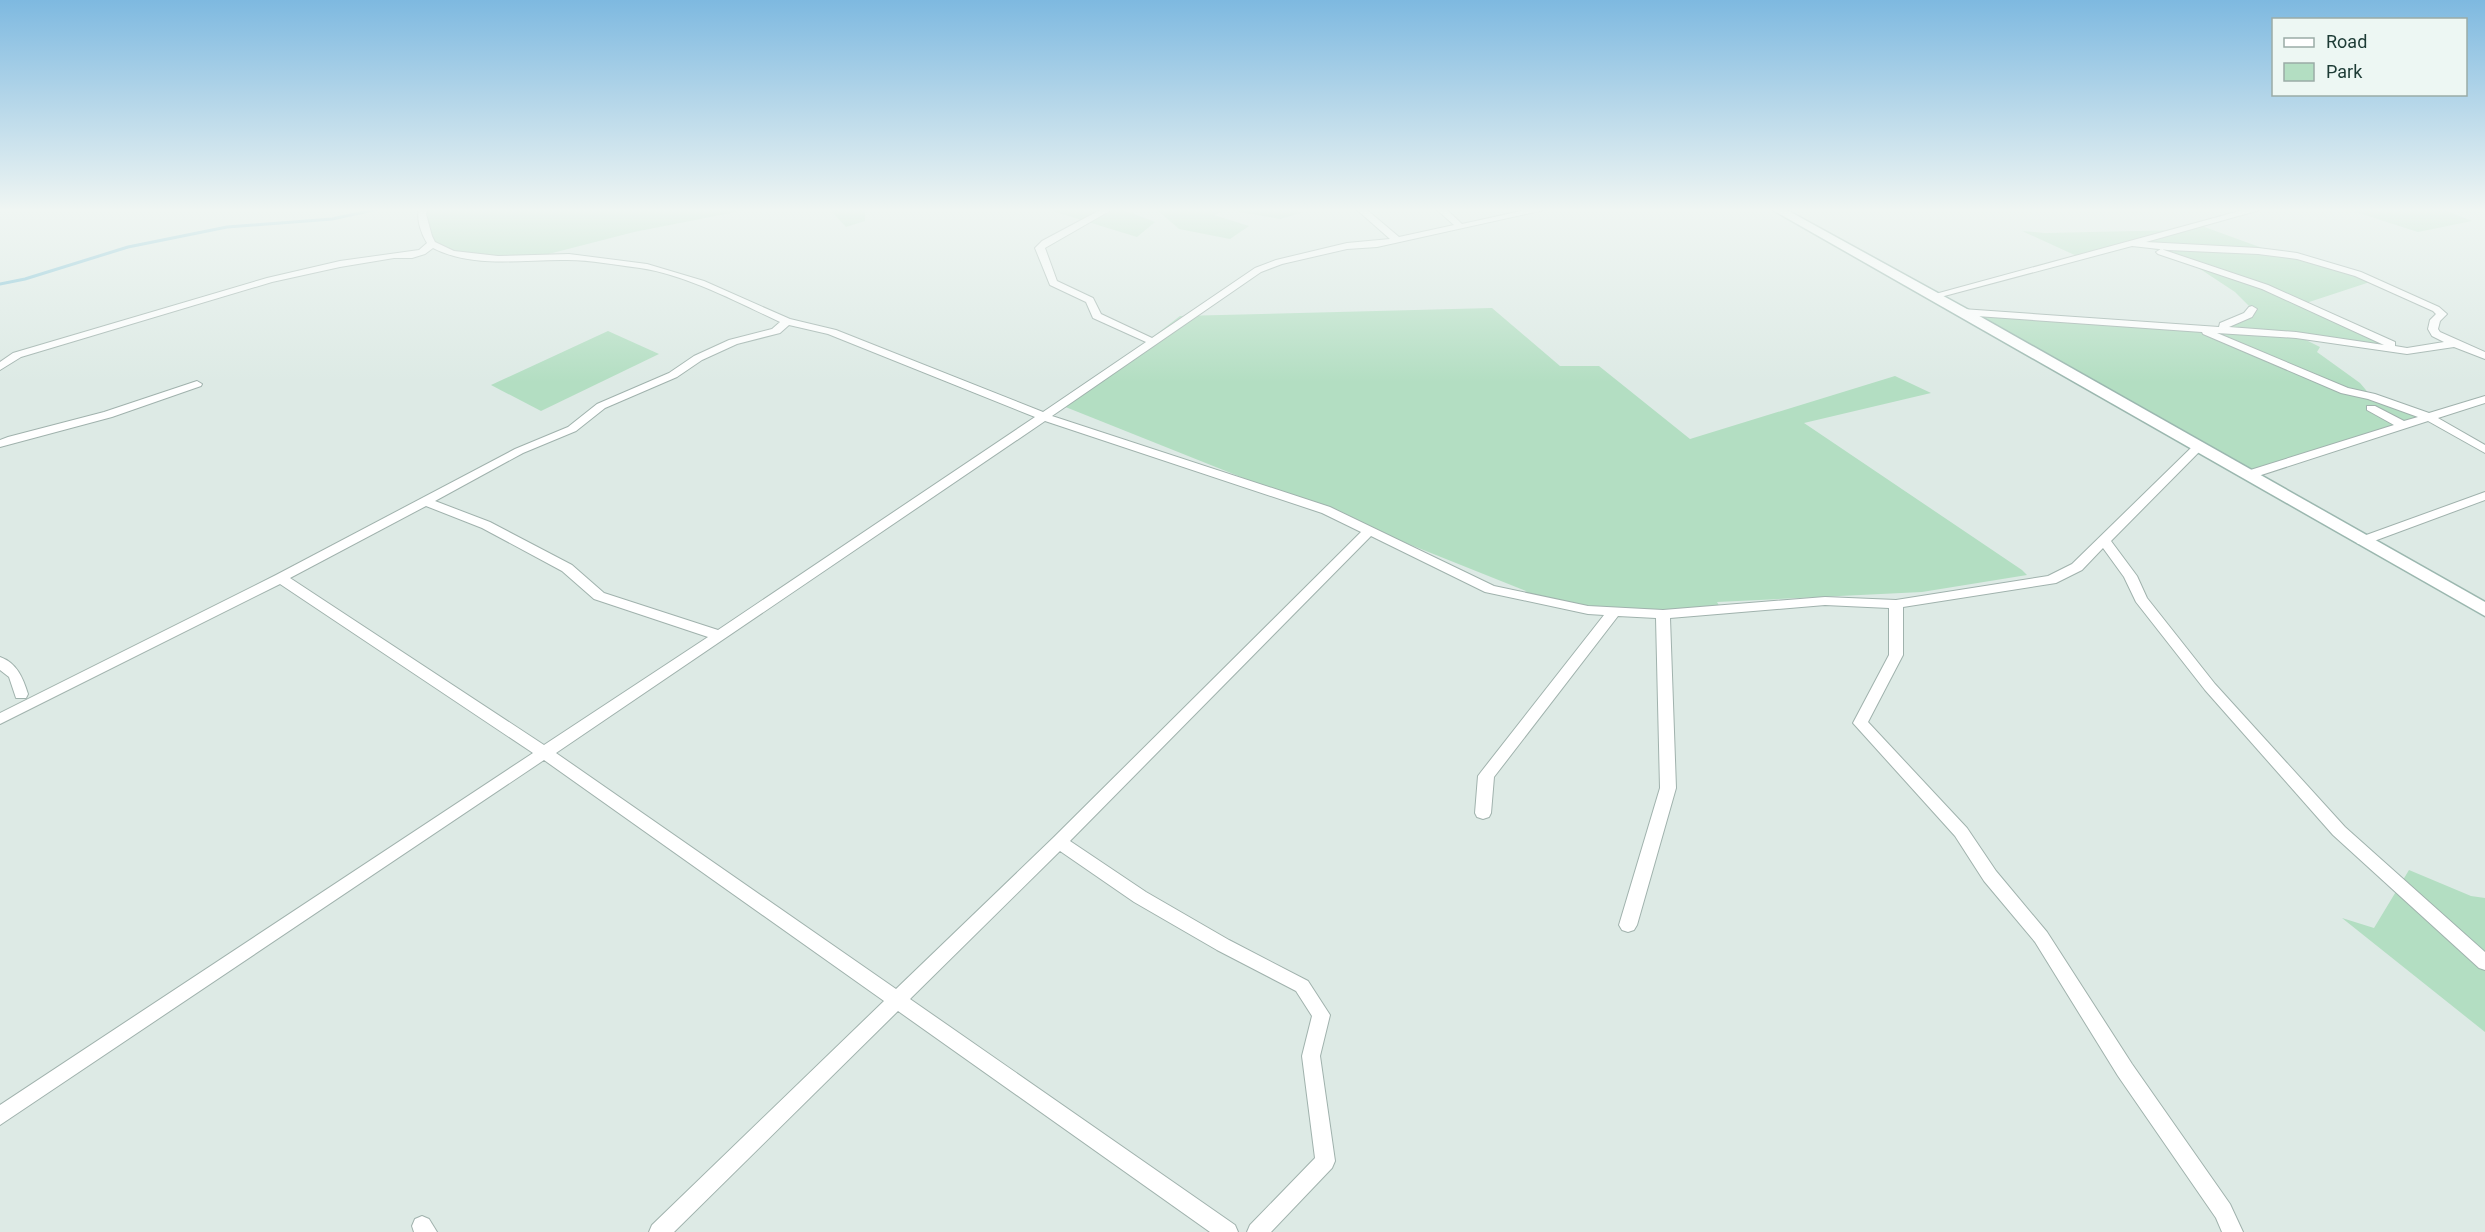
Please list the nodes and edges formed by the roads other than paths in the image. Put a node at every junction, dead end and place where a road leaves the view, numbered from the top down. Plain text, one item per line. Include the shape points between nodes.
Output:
1 (329, 266) edge
2 (646, 266) edge
3 (1047, 266) edge
4 (1267, 266) edge
5 (1880, 266) edge
6 (2044, 266) edge
7 (2203, 266) edge
8 (2340, 266) edge
9 (1933, 296) junction
10 (2253, 309) dead end
11 (1962, 312) junction
12 (787, 321) junction
13 (2197, 328) junction
14 (2223, 330) junction
15 (1153, 342) junction
16 (2455, 344) junction
17 (2407, 351) junction
18 (2485, 356) edge
19 (0, 367) edge
20 (197, 384) dead end
21 (2485, 399) edge
22 (2371, 408) dead end
23 (1042, 416) junction
24 (2429, 417) junction
25 (2403, 425) junction
26 (0, 444) edge
27 (2198, 447) junction
28 (2485, 450) edge
29 (2248, 475) junction
30 (2485, 496) edge
31 (427, 502) junction
32 (1369, 531) junction
33 (2104, 540) junction
34 (2362, 541) junction
35 (281, 578) junction
36 (1896, 604) junction
37 (2485, 610) edge
38 (1614, 612) junction
39 (1663, 614) junction
40 (717, 635) junction
41 (0, 662) edge
42 (21, 694) dead end
43 (0, 719) edge
44 (545, 753) junction
45 (1483, 813) dead end
46 (1059, 842) junction
47 (1628, 925) dead end
48 (2485, 963) edge
49 (896, 999) junction
50 (0, 1116) edge
51 (659, 1232) edge
52 (1228, 1232) edge
53 (1257, 1232) edge
54 (2233, 1232) edge

1 - 19 street via 270,280 17,355
2 - 12 street via 701,283
3 - 15 street via 1053,283 1090,300 1097,316
4 - 15 street
5 - 9 main road
6 - 9 street
7 - 17 street via 2265,287
8 - 16 street via 2436,309 2442,314 2433,329
9 - 11 main road
10 - 14 street
11 - 13 street
11 - 27 main road
12 - 23 street via 832,332
12 - 31 street via 776,332 733,342 673,375 601,406 572,429 519,451
13 - 14 street
13 - 24 street via 2344,391 2371,396
14 - 17 street via 2296,335
15 - 23 street
16 - 17 street
16 - 18 street
20 - 26 street
21 - 24 street
22 - 25 street
23 - 32 street via 1326,510
23 - 40 street
24 - 25 street
24 - 28 street
25 - 29 street
27 - 29 main road
27 - 33 street
29 - 34 main road
30 - 34 street
31 - 35 street
31 - 40 street via 486,525 567,568 599,596
32 - 38 street via 1490,589
32 - 46 street
33 - 36 street via 2077,567 2051,580
33 - 48 street via 2141,599 2210,687 2339,831
34 - 37 main road
35 - 43 street
35 - 44 street
36 - 39 street via 1826,601
36 - 54 street via 1896,655 1860,723 1961,832 1990,876 2041,937 2125,1070 2223,1211
38 - 39 street
38 - 45 street via 1486,776
39 - 47 street via 1668,788
40 - 44 street
41 - 42 street via 15,675
44 - 49 street
44 - 50 street
46 - 49 street
46 - 53 street via 1140,897 1302,986 1321,1015 1311,1056 1325,1161
49 - 51 street
49 - 52 street

